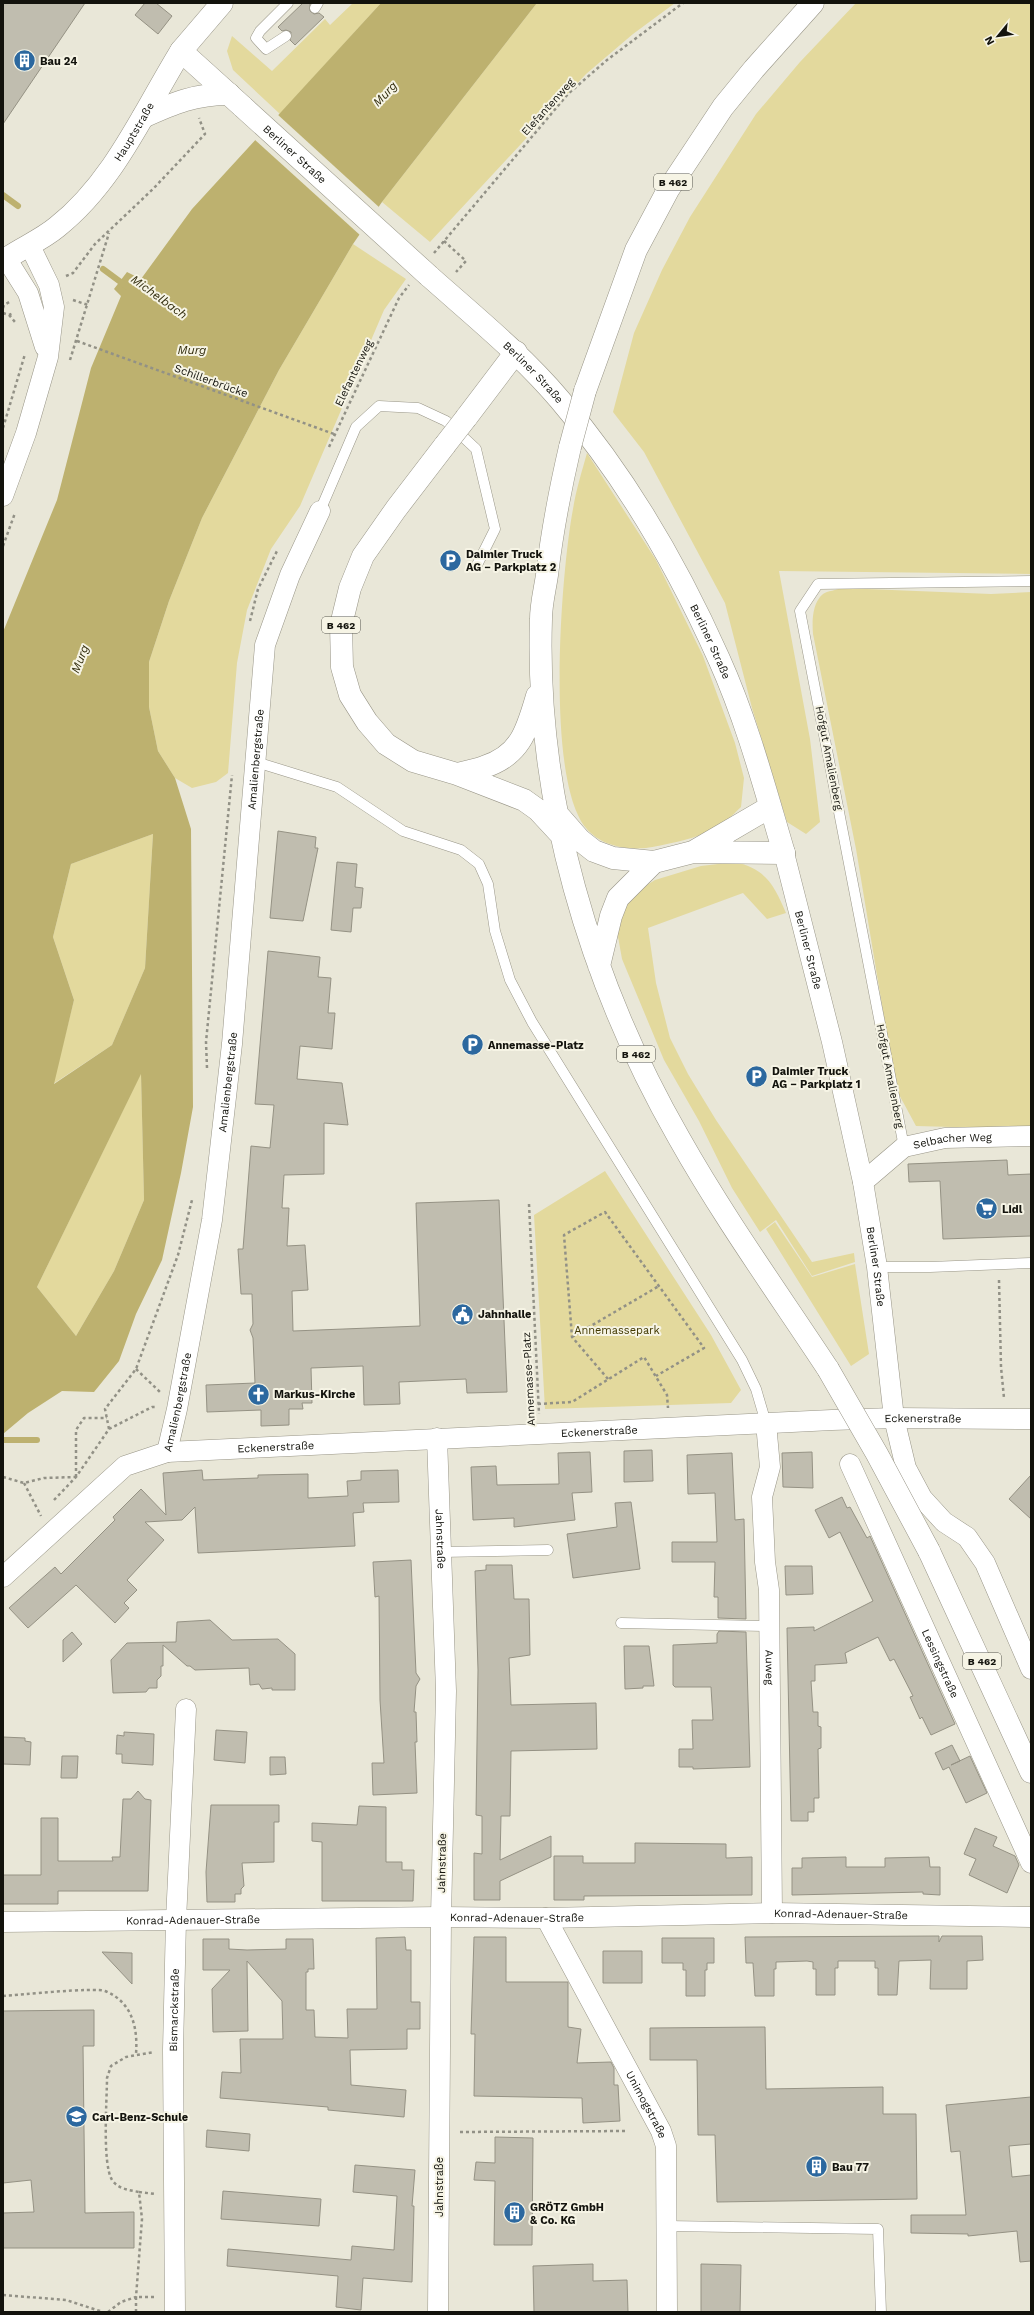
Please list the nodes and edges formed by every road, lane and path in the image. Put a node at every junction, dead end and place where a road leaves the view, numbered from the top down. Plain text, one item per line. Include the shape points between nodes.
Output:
1 (222, 3) edge
2 (288, 3) edge
3 (682, 3) edge
4 (813, 3) edge
5 (286, 36) dead end
6 (181, 51) junction
7 (190, 97) junction
8 (236, 100) junction
9 (143, 117) junction
10 (30, 246) junction
11 (4, 259) edge
12 (466, 261) dead end
13 (399, 298) dead end
14 (9, 315) dead end
15 (17, 325) dead end
16 (27, 348) dead end
17 (516, 352) junction
18 (48, 357) junction
19 (3, 428) edge
20 (334, 434) joint
21 (3, 496) edge
22 (320, 511) joint
23 (282, 543) dead end
24 (477, 565) dead end
25 (1031, 581) edge
26 (250, 623) dead end
27 (541, 684) junction
28 (256, 762) junction
29 (232, 770) dead end
30 (457, 774) junction
31 (770, 807) junction
32 (558, 815) junction
33 (563, 837) junction
34 (693, 852) junction
35 (784, 853) junction
36 (654, 862) junction
37 (599, 966) junction
38 (207, 1072) dead end
39 (1031, 1136) edge
40 (904, 1147) junction
41 (863, 1182) junction
42 (193, 1196) dead end
43 (529, 1204) dead end
44 (1031, 1263) edge
45 (999, 1264) junction
46 (877, 1267) junction
47 (660, 1286) junction
48 (572, 1337) junction
49 (136, 1369) junction
50 (656, 1376) junction
51 (608, 1379) junction
52 (1005, 1400) dead end
53 (538, 1404) junction
54 (177, 1409) junction
55 (107, 1418) junction
56 (894, 1418) junction
57 (1031, 1419) edge
58 (766, 1423) junction
59 (670, 1427) junction
60 (109, 1429) junction
61 (540, 1433) junction
62 (437, 1438) junction
63 (167, 1452) junction
64 (850, 1464) dead end
65 (3, 1476) edge
66 (76, 1478) junction
67 (24, 1483) junction
68 (40, 1516) dead end
69 (548, 1550) dead end
70 (441, 1552) junction
71 (3, 1577) edge
72 (621, 1623) dead end
73 (768, 1626) junction
74 (1031, 1669) edge
75 (186, 1709) dead end
76 (1031, 1772) edge
77 (1031, 1863) edge
78 (772, 1913) junction
79 (441, 1917) junction
80 (1031, 1917) edge
81 (546, 1918) junction
82 (176, 1920) junction
83 (3, 1922) edge
84 (3, 1996) edge
85 (173, 2050) junction
86 (136, 2054) junction
87 (627, 2131) dead end
88 (440, 2132) junction
89 (667, 2226) junction
90 (3, 2295) edge
91 (136, 2296) junction
92 (175, 2305) edge
93 (103, 2312) edge
94 (108, 2312) edge
95 (136, 2312) edge
96 (438, 2312) edge
97 (667, 2312) edge
98 (881, 2312) edge

1 - 6 main road, Hauptstraße
2 - 5 lane via 256,38 266,50
3 - 12 path, Elefantenweg via 607,60 568,94 444,241
4 - 27 main road, B 462, bridge via 758,63 692,151 636,250 585,391 570,447 552,537 541,617
6 - 8 main road, Berliner Straße
6 - 9 main road, Hauptstraße
7 - 8 main road via 206,94
7 - 9 main road
7 - 20 path, Schillerbrücke via 205,134 110,232 77,340
8 - 17 main road, Berliner Straße, bridge
9 - 10 main road, Hauptstraße via 104,178 78,209
10 - 11 main road, Hauptstraße
10 - 18 street via 49,285 54,308
11 - 18 street, Hauptstraße via 33,305
13 - 20 path, Elefantenweg
14 - 15 path
16 - 19 path
17 - 30 main road, B 462, bridge via 364,556 350,588 341,625 342,667 350,695 367,722 386,744 413,761
17 - 31 main road, Berliner Straße via 592,438 661,542 720,660
18 - 21 street via 26,433
22 - 24 lane via 356,427 379,406 418,408 446,421 476,449 495,529
22 - 28 street, Amalienbergstraße via 290,575 264,645
23 - 26 path via 258,589
25 - 40 lane, Hofgut Amalienberg via 818,584 800,611
27 - 30 main road, B 462 via 529,725 518,747 484,768
27 - 32 main road, B 462
28 - 54 street, Amalienbergstraße via 232,1044 212,1220
28 - 58 lane via 337,787 403,831 461,850 479,864 488,884 495,931 510,980 532,1022 742,1360 756,1389
29 - 38 path via 206,1042
30 - 33 main road, B 462 via 524,800 538,810
31 - 34 main road
31 - 35 main road, Berliner Straße
32 - 33 main road, B 462
32 - 36 main road via 580,840 594,851 613,858
33 - 37 main road, B 462 via 573,881
34 - 35 main road
34 - 36 main road
35 - 41 street, Berliner Straße via 832,1042
36 - 37 main road via 618,898
37 - 76 main road, B 462, bridge via 625,1033 679,1139 828,1369 930,1551
39 - 40 street, Selbacher Weg via 945,1138
40 - 41 street, Selbacher Weg
41 - 46 street, Berliner Straße
42 - 49 path via 178,1254
43 - 53 path, Annemasse-Platz
44 - 45 lane
45 - 46 lane
45 - 52 path via 1001,1359
46 - 56 street, Berliner Straße
47 - 48 path
47 - 48 path via 605,1212 564,1235
47 - 50 path via 704,1348
48 - 51 path
49 - 54 path
49 - 55 path via 105,1409
50 - 51 path via 644,1357
50 - 59 path via 667,1395
51 - 53 path via 572,1402
53 - 61 path, Annemasse-Platz
54 - 60 path via 152,1407
54 - 63 street, Amalienbergstraße
55 - 60 path
55 - 66 path via 84,1418 76,1430
56 - 57 street, Eckenerstraße
56 - 58 street, Eckenerstraße
56 - 74 street via 906,1468 922,1498 944,1522 967,1537 985,1563
58 - 59 street, Eckenerstraße
58 - 73 street, Auweg via 770,1466 762,1497 769,1590
59 - 61 street, Eckenerstraße
60 - 66 path
61 - 62 street, Eckenerstraße
62 - 63 street, Eckenerstraße
62 - 70 street, Jahnstraße
63 - 71 street, Amalienbergstraße via 125,1466
64 - 77 street, Lessingstraße
65 - 67 path
66 - 67 path via 44,1478
67 - 68 path
69 - 70 lane
70 - 79 street, Jahnstraße via 446,1691
72 - 73 lane
73 - 78 street, Auweg
75 - 82 street, Bismarckstraße
78 - 80 street, Konrad-Adenauer-Straße
78 - 81 street, Konrad-Adenauer-Straße
79 - 81 street, Konrad-Adenauer-Straße
79 - 82 street, Konrad-Adenauer-Straße
79 - 88 street, Jahnstraße
81 - 89 street, Unimogstraße via 662,2131 666,2146
82 - 83 street, Konrad-Adenauer-Straße
82 - 85 street, Bismarckstraße
84 - 86 path via 103,1990 119,1999 133,2016 137,2035
85 - 86 path
85 - 92 street, Bismarckstraße
86 - 91 path via 111,2066 107,2078 107,2164 112,2180 123,2189 139,2192 142,2219
87 - 88 path
88 - 96 street, Jahnstraße
89 - 97 street, Unimogstraße
89 - 98 lane via 878,2229
90 - 93 path via 66,2300
91 - 92 path
91 - 94 path via 121,2302
91 - 95 path

